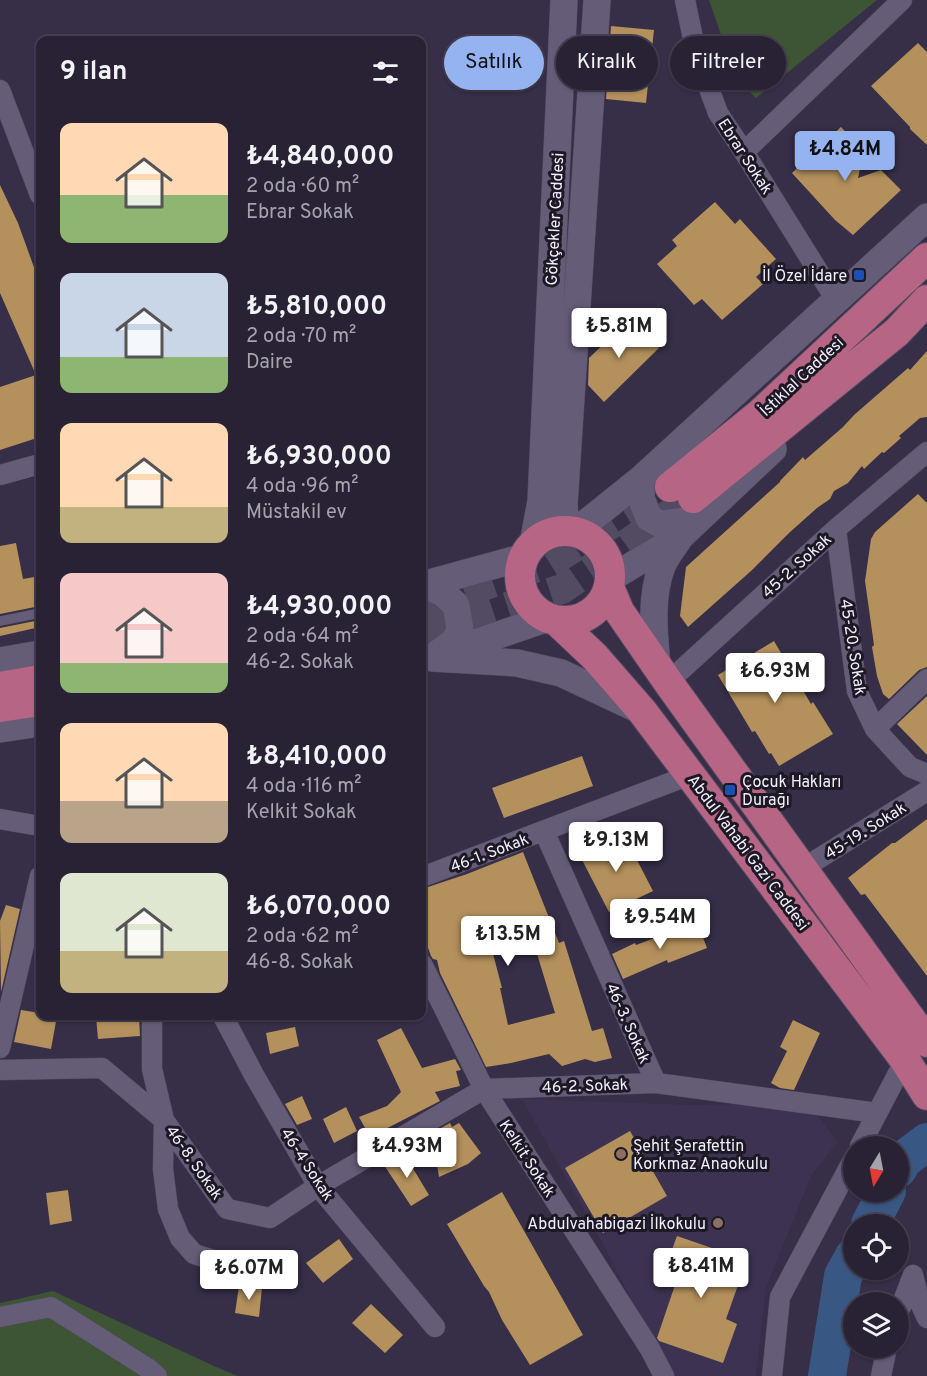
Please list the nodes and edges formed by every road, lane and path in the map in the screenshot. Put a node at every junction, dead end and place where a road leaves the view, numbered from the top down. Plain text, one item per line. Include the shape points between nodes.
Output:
1 (564, 0) edge
2 (597, 0) edge
3 (685, 0) edge
4 (902, 0) edge
5 (0, 90) edge
6 (744, 152) junction
7 (36, 184) edge
8 (927, 217) edge
9 (927, 258) edge
10 (836, 300) junction
11 (927, 300) edge
12 (927, 308) edge
13 (927, 452) edge
14 (36, 465) edge
15 (0, 475) edge
16 (641, 479) junction
17 (690, 499) junction
18 (836, 529) junction
19 (572, 532) junction
20 (681, 536) junction
21 (529, 550) junction
22 (610, 583) junction
23 (426, 584) edge
24 (426, 586) edge
25 (36, 614) edge
26 (553, 620) junction
27 (0, 621) edge
28 (36, 655) edge
29 (427, 659) edge
30 (0, 661) edge
31 (662, 674) junction
32 (927, 679) edge
33 (36, 681) edge
34 (0, 687) edge
35 (36, 702) edge
36 (0, 707) edge
37 (642, 711) junction
38 (36, 724) edge
39 (0, 729) edge
40 (875, 729) junction
41 (927, 774) edge
42 (690, 775) junction
43 (927, 791) edge
44 (0, 819) edge
45 (36, 825) edge
46 (544, 831) junction
47 (802, 869) junction
48 (426, 875) edge
49 (36, 893) edge
50 (426, 972) edge
51 (152, 1020) edge
52 (225, 1020) edge
53 (0, 1048) edge
54 (916, 1051) edge
55 (0, 1070) edge
56 (656, 1083) junction
57 (484, 1089) junction
58 (927, 1095) edge
59 (877, 1113) junction
60 (164, 1120) junction
61 (865, 1136) edge
62 (843, 1179) edge
63 (318, 1186) junction
64 (233, 1266) dead end
65 (906, 1292) edge
66 (0, 1317) edge
67 (927, 1318) edge
68 (435, 1327) dead end
69 (885, 1358) edge
70 (157, 1376) edge
71 (664, 1376) edge
72 (772, 1376) edge
73 (881, 1376) edge

1 - 21 street, Gökçekler Caddesi via 541,501
2 - 19 street, Gökçekler Caddesi via 564,505
3 - 6 street, Ebrar Sokak via 696,53 718,113
4 - 6 street
5 - 7 street
6 - 10 street, Ebrar Sokak
8 - 10 street
9 - 17 main road, İstiklal Caddesi via 760,414
10 - 16 street
11 - 17 main road, İstiklal Caddesi via 897,332
12 - 17 street
13 - 18 street, 45-2. Sokak
14 - 15 street
16 - 17 street via 641,498 649,518 660,524 686,521
16 - 19 street
17 - 20 street
18 - 31 street, 45-2. Sokak
18 - 40 street, 45-20. Sokak via 857,691
19 - 21 main road via 543,537
19 - 22 main road via 591,539 603,551 610,567
20 - 22 street
20 - 31 street via 663,565 656,591 654,622
21 - 23 street
21 - 26 main road via 520,573 522,590 534,609
22 - 26 main road via 602,602 590,614 574,621
22 - 31 main road, Abdul Vahabi Gazi Caddesi via 619,611
24 - 29 street via 443,593 456,605 460,629 455,641
25 - 27 lane
26 - 29 street
26 - 37 main road, Abdul Vahabi Gazi Caddesi via 596,657
28 - 30 street
29 - 37 street via 517,663 561,673
31 - 47 main road, Abdul Vahabi Gazi Caddesi
32 - 40 street
33 - 34 main road
35 - 36 main road
37 - 42 main road, Abdul Vahabi Gazi Caddesi
38 - 39 street
40 - 41 street, 45-20. Sokak via 910,767
42 - 46 street, 46-1. Sokak
42 - 54 main road, Abdul Vahabi Gazi Caddesi
43 - 47 street, 45-19. Sokak
44 - 45 street
46 - 48 street, 46-1. Sokak
46 - 56 street, 46-3. Sokak
47 - 54 main road, Abdul Vahabi Gazi Caddesi
49 - 53 street
50 - 57 street, Kelkit Sokak
51 - 60 street, 46-8. Sokak via 152,1069
52 - 63 street, 46-4 Sokak
54 - 58 main road, Abdul Vahabi Gazi Caddesi
54 - 59 street
55 - 60 street via 102,1068
56 - 57 street, 46-2. Sokak
56 - 59 street, 46-2. Sokak
57 - 63 street, 46-2. Sokak
57 - 71 street, Kelkit Sokak
59 - 61 street
60 - 63 street, 46-8. Sokak via 227,1209 270,1218
60 - 64 street via 163,1169 168,1209 180,1238 194,1254
62 - 72 street via 780,1297
63 - 68 street, 46-4 Sokak
65 - 67 street via 913,1275
66 - 70 street via 51,1307
69 - 73 street

